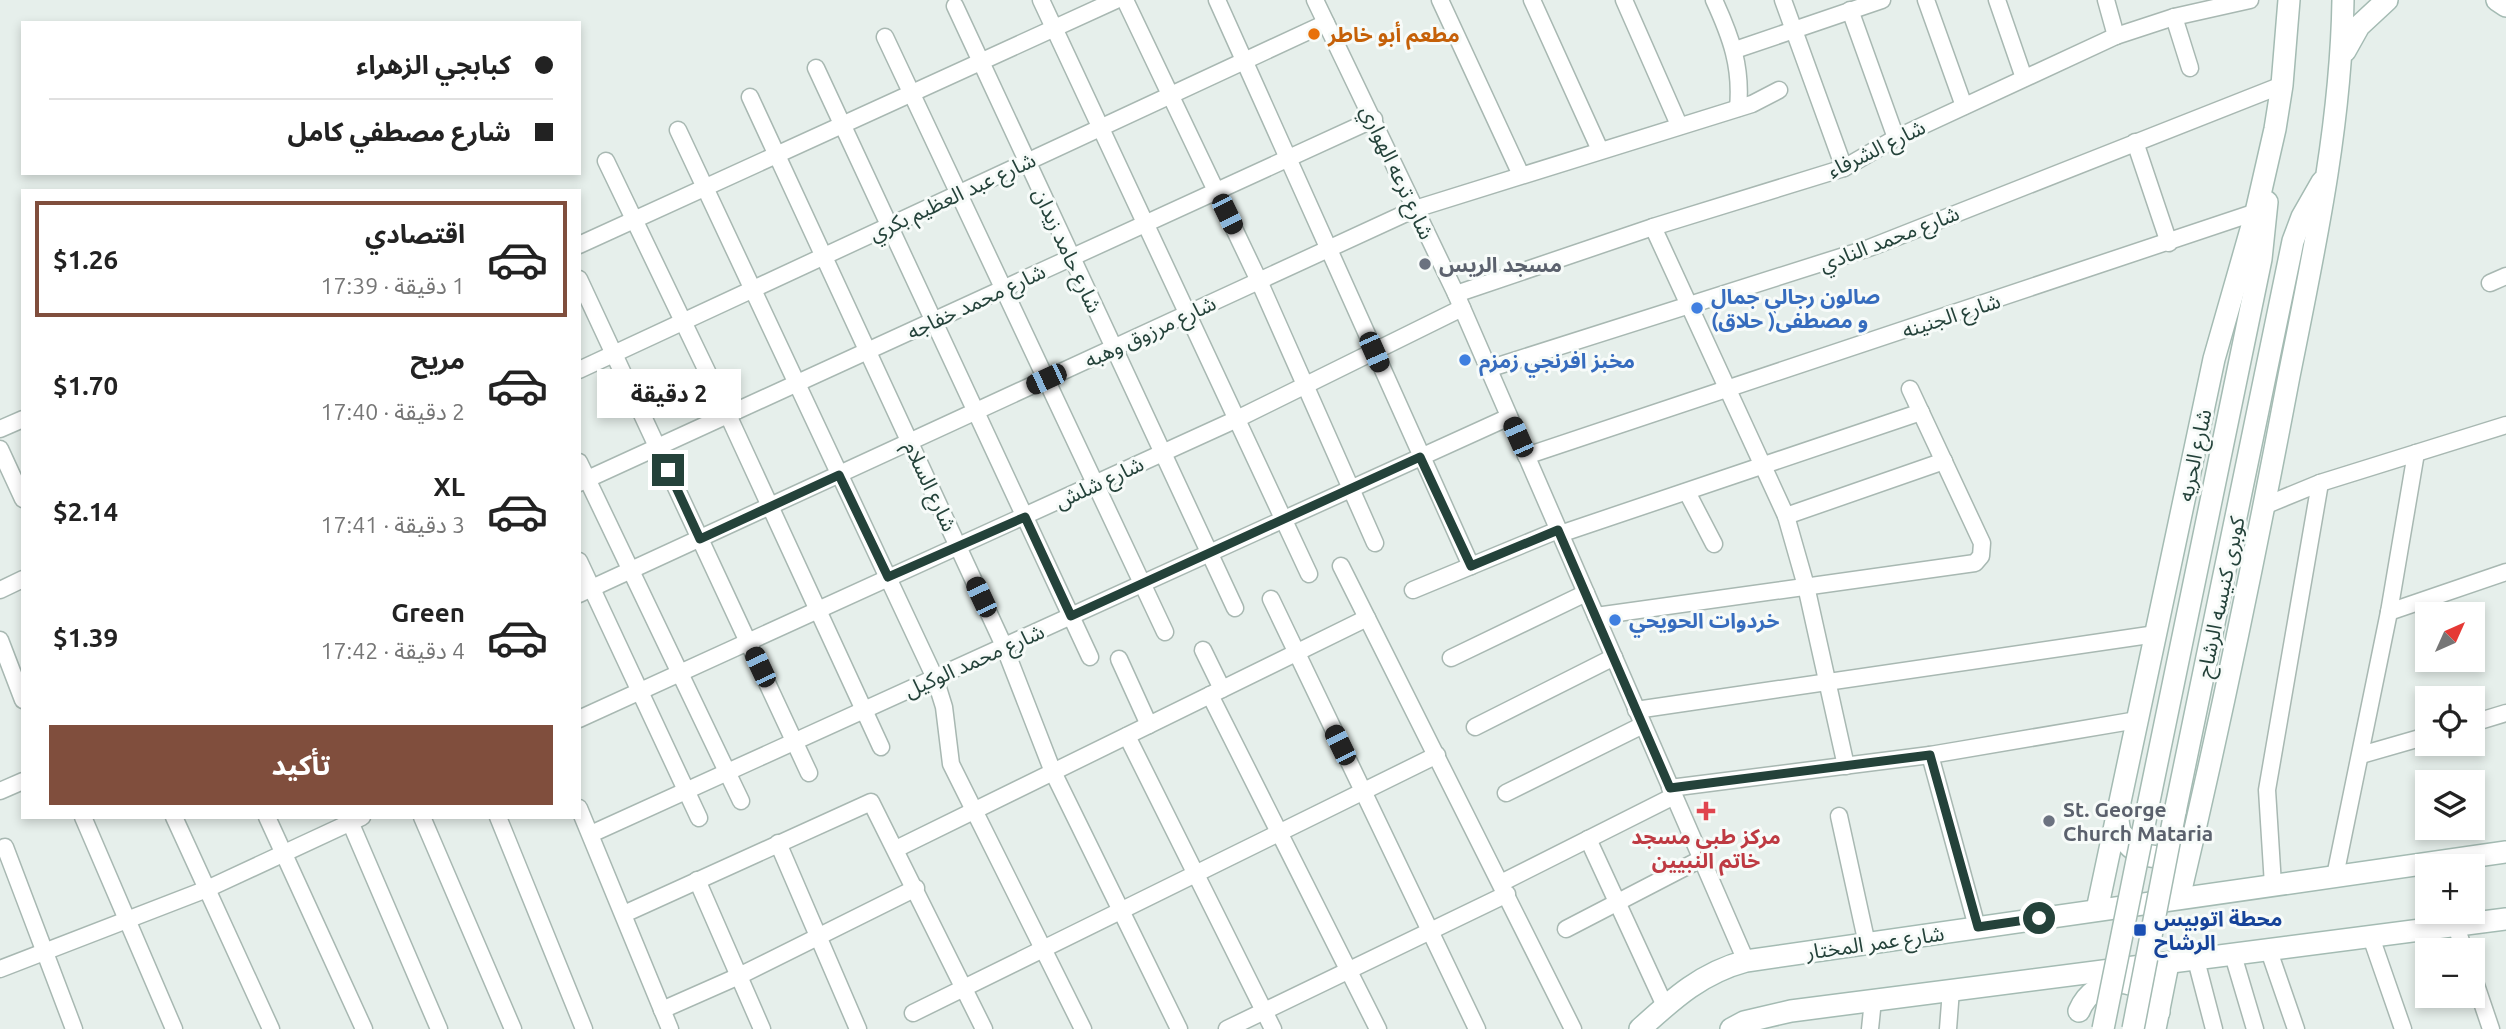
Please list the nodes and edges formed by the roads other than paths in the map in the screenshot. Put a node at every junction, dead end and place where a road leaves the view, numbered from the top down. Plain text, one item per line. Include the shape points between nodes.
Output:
1 (1041, 0) edge
2 (1116, 0) edge
3 (1125, 0) edge
4 (1217, 0) edge
5 (1315, 0) edge
6 (1440, 0) edge
7 (1532, 0) edge
8 (1624, 0) edge
9 (1714, 0) edge
10 (1783, 0) edge
11 (1882, 0) edge
12 (1926, 0) edge
13 (1997, 0) edge
14 (2106, 0) edge
15 (2250, 0) edge
16 (2289, 0) edge
17 (2343, 0) edge
18 (2387, 0) edge
19 (2497, 0) edge
20 (955, 6) dead end
21 (1854, 6) edge
22 (2506, 6) edge
23 (2174, 17) junction
24 (1326, 23) junction
25 (1054, 28) junction
26 (1795, 28) junction
27 (2116, 36) junction
28 (885, 37) dead end
29 (1735, 50) junction
30 (2342, 56) junction
31 (1244, 61) junction
32 (981, 62) junction
33 (816, 68) dead end
34 (2190, 68) dead end
35 (2024, 78) junction
36 (2282, 85) junction
37 (1779, 90) dead end
38 (912, 93) junction
39 (1169, 96) junction
40 (750, 97) dead end
41 (1964, 106) junction
42 (1738, 108) junction
43 (1374, 119) junction
44 (842, 125) junction
45 (1679, 125) junction
46 (1101, 127) junction
47 (678, 130) dead end
48 (1896, 138) junction
49 (2135, 142) junction
50 (1600, 150) junction
51 (775, 156) junction
52 (1288, 159) junction
53 (606, 161) dead end
54 (1027, 162) junction
55 (1844, 168) junction
56 (2265, 172) junction
57 (2329, 173) junction
58 (1521, 175) junction
59 (705, 188) junction
60 (1216, 192) junction
61 (958, 193) junction
62 (1415, 209) junction
63 (2256, 212) junction
64 (634, 220) junction
65 (1146, 224) junction
66 (889, 226) junction
67 (1653, 227) junction
68 (2169, 243) junction
69 (581, 244) edge
70 (1328, 249) junction
71 (822, 257) junction
72 (1072, 258) junction
73 (2506, 276) edge
74 (1259, 281) junction
75 (581, 283) edge
76 (2490, 283) dead end
77 (752, 289) junction
78 (1003, 289) junction
79 (1459, 301) junction
80 (1689, 307) junction
81 (1188, 314) junction
82 (684, 321) junction
83 (934, 321) junction
84 (1114, 348) junction
85 (866, 352) junction
86 (1374, 352) junction
87 (614, 354) junction
88 (581, 369) edge
89 (1488, 369) junction
90 (1046, 379) junction
91 (797, 384) junction
92 (1305, 386) junction
93 (1910, 389) dead end
94 (1727, 390) junction
95 (976, 411) junction
96 (1921, 411) junction
97 (728, 415) junction
98 (1509, 417) junction
99 (1237, 419) junction
100 (21, 420) edge
101 (2506, 425) edge
102 (0, 429) edge
103 (911, 442) junction
104 (658, 447) junction
105 (0, 449) edge
106 (1162, 453) junction
107 (2416, 453) junction
108 (1526, 456) junction
109 (1420, 457) junction
110 (1944, 461) junction
111 (1765, 466) junction
112 (839, 475) junction
113 (583, 482) edge
114 (2320, 483) junction
115 (1095, 484) junction
116 (1350, 489) junction
117 (1687, 492) junction
118 (21, 495) edge
119 (770, 506) junction
120 (2264, 506) junction
121 (1786, 516) junction
122 (1025, 517) junction
123 (1284, 519) junction
124 (1559, 532) junction
125 (700, 539) junction
126 (1375, 543) dead end
127 (1714, 544) dead end
128 (959, 548) junction
129 (1209, 553) junction
130 (1341, 566) dead end
131 (1471, 566) junction
132 (581, 570) edge
133 (631, 570) junction
134 (2506, 572) edge
135 (1309, 574) dead end
136 (888, 577) junction
137 (21, 580) edge
138 (1142, 584) junction
139 (1806, 586) junction
140 (0, 590) edge
141 (1413, 590) dead end
142 (586, 592) edge
143 (1586, 593) junction
144 (1270, 599) dead end
145 (1235, 608) dead end
146 (818, 610) junction
147 (2389, 612) junction
148 (1071, 616) junction
149 (1595, 616) junction
150 (1367, 618) junction
151 (1165, 632) dead end
152 (2156, 634) junction
153 (0, 640) edge
154 (748, 642) junction
155 (1004, 646) junction
156 (1203, 650) dead end
157 (1296, 653) junction
158 (1090, 657) dead end
159 (1451, 657) dead end
160 (1614, 657) junction
161 (1119, 659) dead end
162 (680, 674) junction
163 (935, 678) junction
164 (1829, 684) junction
165 (640, 692) junction
166 (1216, 692) junction
167 (21, 695) edge
168 (864, 710) junction
169 (1636, 710) junction
170 (2506, 713) edge
171 (581, 718) edge
172 (2485, 719) edge
173 (2137, 720) junction
174 (1149, 725) junction
175 (1643, 725) junction
176 (1475, 727) dead end
177 (1126, 736) junction
178 (2415, 739) edge
179 (794, 741) junction
180 (881, 747) dead end
181 (1437, 755) junction
182 (1930, 755) junction
183 (2361, 755) junction
184 (1846, 766) junction
185 (727, 772) junction
186 (1053, 772) junction
187 (809, 773) dead end
188 (21, 782) edge
189 (0, 791) edge
190 (687, 791) junction
191 (1362, 791) junction
192 (1672, 792) junction
193 (1506, 793) dead end
194 (741, 801) dead end
195 (975, 811) junction
196 (581, 812) edge
197 (2118, 812) junction
198 (1839, 816) dead end
199 (699, 818) dead end
200 (84, 819) edge
201 (175, 819) edge
202 (268, 819) edge
203 (354, 819) edge
204 (423, 819) edge
205 (499, 819) edge
206 (1279, 832) junction
207 (591, 834) junction
208 (2194, 835) junction
209 (1588, 839) junction
210 (778, 843) junction
211 (5, 847) dead end
212 (896, 849) junction
213 (2506, 852) edge
214 (285, 854) junction
215 (1701, 859) junction
216 (1196, 873) junction
217 (2335, 876) junction
218 (697, 880) junction
219 (2273, 885) junction
220 (916, 888) junction
221 (207, 889) junction
222 (1504, 889) junction
223 (2179, 898) junction
224 (1617, 902) junction
225 (1121, 910) junction
226 (2097, 910) junction
227 (624, 914) junction
228 (2506, 919) edge
229 (127, 920) junction
230 (2456, 926) junction
231 (1978, 927) junction
232 (1566, 929) dead end
233 (1431, 931) junction
234 (820, 936) junction
235 (2371, 937) junction
236 (2460, 938) edge
237 (1867, 944) junction
238 (1043, 948) junction
239 (2269, 951) junction
240 (44, 952) junction
241 (2233, 956) junction
242 (2196, 960) junction
243 (1745, 961) junction
244 (2168, 964) junction
245 (0, 970) edge
246 (1349, 971) junction
247 (2085, 973) junction
248 (739, 976) junction
249 (964, 987) junction
250 (1951, 990) junction
251 (1873, 1000) junction
252 (1665, 1006) junction
253 (2484, 1008) edge
254 (662, 1010) junction
255 (1265, 1011) junction
256 (913, 1013) dead end
257 (1790, 1020) edge
258 (2077, 1020) edge
259 (2157, 1021) edge
260 (74, 1029) edge
261 (174, 1029) edge
262 (271, 1029) edge
263 (365, 1029) edge
264 (439, 1029) edge
265 (513, 1029) edge
266 (584, 1029) edge
267 (670, 1029) edge
268 (762, 1029) edge
269 (858, 1029) edge
270 (984, 1029) edge
271 (1083, 1029) edge
272 (1179, 1029) edge
273 (1227, 1029) edge
274 (1273, 1029) edge
275 (1378, 1029) edge
276 (1477, 1029) edge
277 (1573, 1029) edge
278 (1640, 1029) edge
279 (1731, 1029) edge
280 (1870, 1029) edge
281 (1948, 1029) edge
282 (2103, 1029) edge
283 (2133, 1029) edge
284 (2214, 1029) edge
285 (2255, 1029) edge
286 (2296, 1029) edge
287 (2403, 1029) edge
288 (2491, 1029) edge

1 - 25 street
2 - 25 street
3 - 39 street
4 - 31 street
5 - 24 street, شارع ترعه الهواري
6 - 58 street
7 - 50 street
8 - 45 street
9 - 29 street
10 - 26 street
11 - 21 street
12 - 41 street
13 - 35 street
14 - 27 street
15 - 23 street, شارع الشرفاء
16 - 36 main road, شارع الحريه
17 - 30 main road
18 - 30 main road via 2359,26
19 - 22 main road
20 - 32 street, شارع حامد زيدان
21 - 26 street
21 - 48 street
23 - 27 street, شارع الشرفاء
23 - 34 street
24 - 31 street, شارع عبد العظيم بكري
24 - 43 street, شارع ترعه الهواري
25 - 32 street
25 - 46 street
26 - 29 street
26 - 55 street
27 - 35 street, شارع الشرفاء
28 - 38 street
29 - 42 street via 1740,78
30 - 57 main road
31 - 39 street, شارع عبد العظيم بكري
31 - 52 street
32 - 38 street
32 - 54 street, شارع حامد زيدان
33 - 44 street
35 - 41 street, شارع الشرفاء
36 - 49 street, شارع محمد النادي
36 - 56 main road, شارع الحريه
37 - 42 street, شارع مرزوق وهبه
38 - 44 street
38 - 61 street
39 - 46 street, شارع عبد العظيم بكري
39 - 60 street
40 - 51 street, شارع السلام
41 - 48 street, شارع الشرفاء
42 - 45 street, شارع مرزوق وهبه
43 - 52 street, شارع محمد خفاجه
43 - 62 street, شارع ترعه الهواري
44 - 51 street
44 - 66 street
45 - 50 street, شارع مرزوق وهبه
46 - 54 street, شارع عبد العظيم بكري
46 - 65 street
47 - 59 street
48 - 55 street, شارع الشرفاء
49 - 68 street
49 - 80 street, شارع محمد النادي via 1869,248
50 - 58 street, شارع مرزوق وهبه
51 - 59 street
51 - 71 street, شارع السلام
52 - 60 street, شارع محمد خفاجه
52 - 70 street
53 - 64 street
54 - 61 street, شارع عبد العظيم بكري
54 - 72 street, شارع حامد زيدان
55 - 67 street, شارع الشرفاء
56 - 63 main road, شارع الحريه
56 - 282 main road, كوبرى كنيسه الرشاح, bridge via 2266,230
57 - 120 main road
57 - 283 main road, كوبرى كنيسه الرشاح, bridge via 2293,241
58 - 62 street, شارع مرزوق وهبه
59 - 64 street
59 - 77 street
60 - 65 street, شارع محمد خفاجه
60 - 74 street
61 - 66 street, شارع عبد العظيم بكري
61 - 78 street
62 - 70 street, شارع مرزوق وهبه
62 - 79 street, شارع ترعه الهواري
63 - 68 street, شارع الجنينه
63 - 152 main road, شارع الحريه via 2214,359
64 - 69 street
64 - 82 street
65 - 72 street, شارع محمد خفاجه
65 - 81 street
66 - 71 street, شارع عبد العظيم بكري
66 - 83 street
67 - 79 street, شارع الشرفاء
67 - 80 street
68 - 94 street, شارع الجنينه
70 - 74 street, شارع مرزوق وهبه
70 - 86 street
71 - 77 street, شارع عبد العظيم بكري
71 - 85 street, شارع السلام
72 - 78 street, شارع محمد خفاجه
72 - 84 street, شارع حامد زيدان
73 - 76 street
74 - 81 street, شارع مرزوق وهبه
74 - 92 street
75 - 87 street
77 - 82 street, شارع عبد العظيم بكري
77 - 91 street
78 - 83 street, شارع محمد خفاجه
78 - 90 street
79 - 86 street, شارع شلش
79 - 89 street, شارع ترعه الهواري
80 - 89 street, شارع محمد النادي
80 - 94 street
81 - 84 street, شارع مرزوق وهبه
81 - 99 street
82 - 87 street, شارع عبد العظيم بكري
82 - 97 street
83 - 85 street, شارع محمد خفاجه
83 - 95 street
84 - 90 street, شارع مرزوق وهبه
84 - 106 street, شارع حامد زيدان
85 - 91 street, شارع محمد خفاجه
85 - 103 street, شارع السلام
86 - 92 street, شارع شلش
86 - 109 street
87 - 88 street, شارع عبد العظيم بكري
87 - 104 street
89 - 98 street, شارع ترعه الهواري
90 - 95 street, شارع مرزوق وهبه
90 - 115 street
91 - 97 street, شارع محمد خفاجه
91 - 112 street
92 - 99 street, شارع شلش
92 - 116 street
93 - 96 street
94 - 108 street, شارع الجنينه
94 - 111 street
95 - 103 street, شارع مرزوق وهبه
95 - 122 street
96 - 110 street
96 - 111 street
97 - 104 street, شارع محمد خفاجه
97 - 119 street
98 - 108 street, شارع ترعه الهواري
98 - 109 street, شارع محمد الوكيل
99 - 106 street, شارع شلش
99 - 123 street
100 - 102 street
101 - 107 street
103 - 112 street, شارع مرزوق وهبه
103 - 128 street, شارع السلام
104 - 113 street, شارع محمد خفاجه
104 - 125 street
105 - 118 street
106 - 115 street, شارع شلش
106 - 129 street, شارع حامد زيدان
107 - 114 street
107 - 147 street
108 - 124 street, شارع ترعه الهواري
109 - 116 street, شارع محمد الوكيل
109 - 131 street
110 - 121 street
110 - 139 street via 1982,543 1979,560 1971,565
111 - 117 street
111 - 121 street
112 - 119 street, شارع مرزوق وهبه
112 - 136 street
113 - 133 street
114 - 120 street
114 - 219 street via 2267,790
115 - 122 street, شارع شلش
115 - 138 street
116 - 123 street, شارع محمد الوكيل
116 - 126 street
117 - 124 street
117 - 127 street
119 - 125 street, شارع مرزوق وهبه
119 - 146 street
120 - 208 main road
121 - 139 street
122 - 128 street, شارع شلش
122 - 148 street
123 - 129 street, شارع محمد الوكيل
123 - 135 street
124 - 131 street
124 - 143 street, شارع ترعه الهواري
125 - 133 street, شارع مرزوق وهبه
125 - 154 street
128 - 136 street, شارع شلش
128 - 155 street, شارع السلام
129 - 138 street, شارع محمد الوكيل
129 - 145 street, شارع حامد زيدان
130 - 150 street
131 - 141 street
132 - 142 street
133 - 142 street, شارع مرزوق وهبه
133 - 162 street
134 - 147 street
136 - 146 street, شارع شلش
136 - 163 street
137 - 140 street
138 - 148 street, شارع محمد الوكيل
138 - 151 street
139 - 149 street
139 - 164 street
142 - 165 street
143 - 149 street, شارع ترعه الهواري
143 - 159 street
144 - 157 street
146 - 154 street, شارع شلش
146 - 168 street
147 - 183 street
148 - 155 street, شارع محمد الوكيل
148 - 158 street
149 - 160 street, شارع ترعه الهواري
150 - 157 street
150 - 181 street
152 - 164 street
152 - 173 main road, شارع الحريه
153 - 167 street
154 - 162 street, شارع شلش
154 - 179 street
155 - 163 street, شارع محمد الوكيل
155 - 186 street, شارع السلام
156 - 166 street
157 - 166 street
157 - 191 street
160 - 169 street, شارع ترعه الهواري
160 - 176 street
161 - 174 street
162 - 165 street, شارع شلش
162 - 185 street
163 - 168 street, شارع محمد الوكيل
163 - 195 street via 944,707 951,764
164 - 169 street
164 - 184 street
165 - 171 street, شارع شلش
165 - 190 street
166 - 174 street
166 - 206 street
168 - 179 street, شارع محمد الوكيل
168 - 180 street
169 - 175 street, شارع ترعه الهواري
170 - 172 street
173 - 182 street
173 - 197 main road, شارع الحريه
174 - 177 street
175 - 192 street, شارع ترعه الهواري
175 - 193 street
177 - 186 street
177 - 216 street
178 - 183 street
179 - 185 street, شارع محمد الوكيل
179 - 187 street
181 - 191 street
181 - 222 street
182 - 184 street
182 - 231 street
183 - 217 street
184 - 192 street
185 - 190 street, شارع محمد الوكيل
185 - 194 street
186 - 195 street
186 - 225 street, شارع السلام
188 - 189 street
190 - 199 street
190 - 207 street, شارع محمد الوكيل
191 - 206 street
191 - 233 street
192 - 209 street
192 - 215 street, شارع ترعه الهواري
195 - 212 street
195 - 238 street
196 - 207 street
197 - 208 main road via 2120,833 2141,855 2172,855
197 - 226 main road, شارع الحريه
198 - 237 street
200 - 229 street
201 - 221 street
202 - 214 street
203 - 214 street
203 - 264 street
204 - 265 street
205 - 266 street
206 - 216 street
206 - 246 street
207 - 227 street
208 - 223 main road
209 - 222 street
209 - 224 street
210 - 212 street via 872,802
210 - 218 street
210 - 234 street
211 - 240 street
212 - 220 street
213 - 217 main road, شارع عمر المختار
214 - 221 street
214 - 263 street
215 - 224 street
215 - 243 street, شارع ترعه الهواري
216 - 225 street
216 - 255 street
217 - 219 main road, شارع عمر المختار
218 - 227 street
218 - 248 street
219 - 223 main road, شارع عمر المختار
220 - 234 street
220 - 249 street
221 - 229 street
221 - 262 street
222 - 233 street
222 - 277 street
223 - 226 main road, شارع عمر المختار
224 - 232 street
224 - 252 street
225 - 238 street
225 - 272 street, شارع السلام
226 - 231 main road, شارع عمر المختار
227 - 254 street
228 - 230 main road
229 - 240 street
229 - 261 street
230 - 235 main road
230 - 236 street
231 - 237 main road, شارع عمر المختار
233 - 246 street
233 - 276 street
234 - 248 street
234 - 269 street
235 - 239 main road
235 - 287 street
237 - 243 main road, شارع عمر المختار
238 - 249 street
238 - 271 street
239 - 241 main road
239 - 286 street
240 - 245 street
240 - 260 street
241 - 242 main road
241 - 285 street
242 - 244 main road
242 - 284 street
243 - 252 main road, شارع عمر المختار via 1710,973
244 - 247 main road
244 - 259 main road
246 - 255 street
246 - 275 street
247 - 250 main road
247 - 258 main road
248 - 254 street
248 - 268 street
249 - 256 street
249 - 270 street
250 - 251 main road
250 - 281 street
251 - 257 main road
251 - 280 street
252 - 278 main road, شارع عمر المختار
253 - 288 street
254 - 267 street
255 - 273 street
255 - 274 street
257 - 279 main road via 1744,1022
258 - 259 main road via 2094,989 2120,981 2148,994

